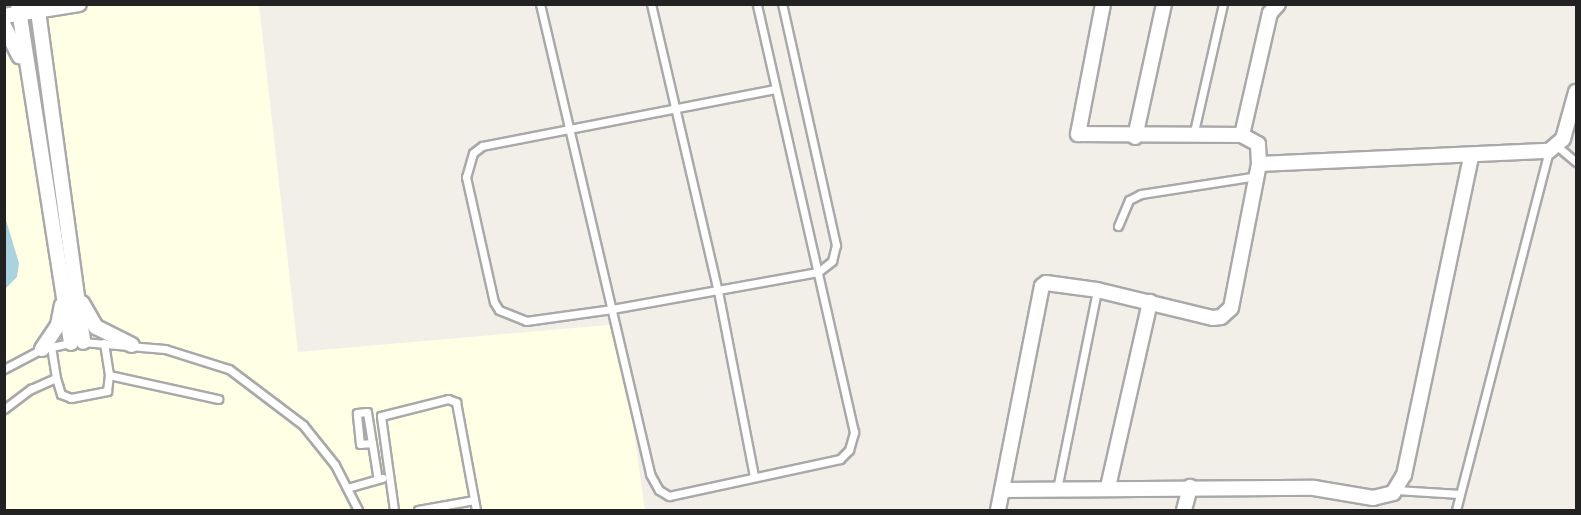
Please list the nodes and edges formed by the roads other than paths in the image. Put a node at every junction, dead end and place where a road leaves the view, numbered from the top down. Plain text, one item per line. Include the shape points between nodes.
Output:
1 (79, 4) edge
2 (540, 4) edge
3 (651, 4) edge
4 (757, 4) edge
5 (782, 4) edge
6 (1103, 4) edge
7 (1164, 4) edge
8 (1223, 4) edge
9 (1278, 4) edge
10 (38, 8) edge
11 (19, 9) edge
12 (4, 16) edge
13 (4, 26) edge
14 (27, 64) junction
15 (775, 89) junction
16 (1576, 92) edge
17 (51, 102) junction
18 (34, 104) junction
19 (675, 109) junction
20 (569, 131) junction
21 (1242, 135) junction
22 (1193, 136) junction
23 (1135, 137) junction
24 (1553, 148) junction
25 (1471, 157) junction
26 (1576, 162) edge
27 (1258, 170) junction
28 (1118, 226) dead end
29 (818, 272) junction
30 (1097, 290) junction
31 (70, 291) junction
32 (718, 291) junction
33 (1150, 302) junction
34 (612, 309) junction
35 (77, 342) junction
36 (104, 343) junction
37 (132, 345) junction
38 (46, 347) junction
39 (4, 369) edge
40 (109, 375) junction
41 (56, 378) junction
42 (218, 399) dead end
43 (4, 409) edge
44 (372, 443) junction
45 (390, 476) junction
46 (754, 477) junction
47 (378, 479) junction
48 (1190, 487) junction
49 (347, 488) junction
50 (1108, 488) junction
51 (1057, 489) junction
52 (1002, 490) junction
53 (1396, 490) junction
54 (1460, 494) junction
55 (474, 500) junction
56 (358, 510) edge
57 (394, 510) edge
58 (418, 510) edge
59 (476, 510) edge
60 (998, 510) edge
61 (1184, 510) edge
62 (1456, 510) edge

1 - 10 street
2 - 20 lane
3 - 19 lane
4 - 15 lane
5 - 29 lane via 836,245 832,261
6 - 23 street via 1077,130 1083,136
7 - 23 street
8 - 22 lane
9 - 21 street via 1270,13
10 - 11 street
10 - 17 street
11 - 12 street
11 - 14 street
13 - 14 street via 19,57
14 - 18 street
15 - 19 lane
15 - 29 lane
16 - 24 street via 1568,129
17 - 18 street
17 - 31 street
18 - 31 street
19 - 20 lane
19 - 32 lane
20 - 34 lane
20 - 34 lane via 482,146 467,166 466,177 494,302 499,310 526,321
21 - 22 street
21 - 27 street via 1258,144
22 - 23 street
24 - 25 street
24 - 26 lane
24 - 54 lane
25 - 27 street
25 - 53 street via 1404,475
27 - 28 lane via 1141,195 1129,200
27 - 33 street via 1227,313 1214,318
29 - 32 lane
29 - 46 lane via 854,432 849,450 840,459
30 - 33 street
30 - 51 lane
30 - 52 street via 1052,282 1042,286
31 - 35 street
31 - 37 street via 96,327
31 - 38 street
32 - 34 lane
32 - 46 lane
33 - 50 street
34 - 46 lane via 650,474 659,490 669,496
35 - 36 lane
35 - 38 lane
36 - 37 lane
36 - 40 lane
37 - 49 lane via 209,359 263,391 321,444
38 - 39 lane
38 - 41 lane
40 - 41 lane via 107,391 71,398 61,394
40 - 42 lane
41 - 43 lane via 31,389
44 - 44 lane via 367,412 357,412 360,444
44 - 47 lane
45 - 47 lane
45 - 55 lane via 383,413 452,399
45 - 57 lane
47 - 49 lane
48 - 50 street
48 - 53 street via 1322,488 1373,498
48 - 61 street
49 - 56 lane
50 - 51 street
51 - 52 street
52 - 60 street
53 - 54 lane
54 - 62 lane
55 - 58 lane
55 - 59 lane

